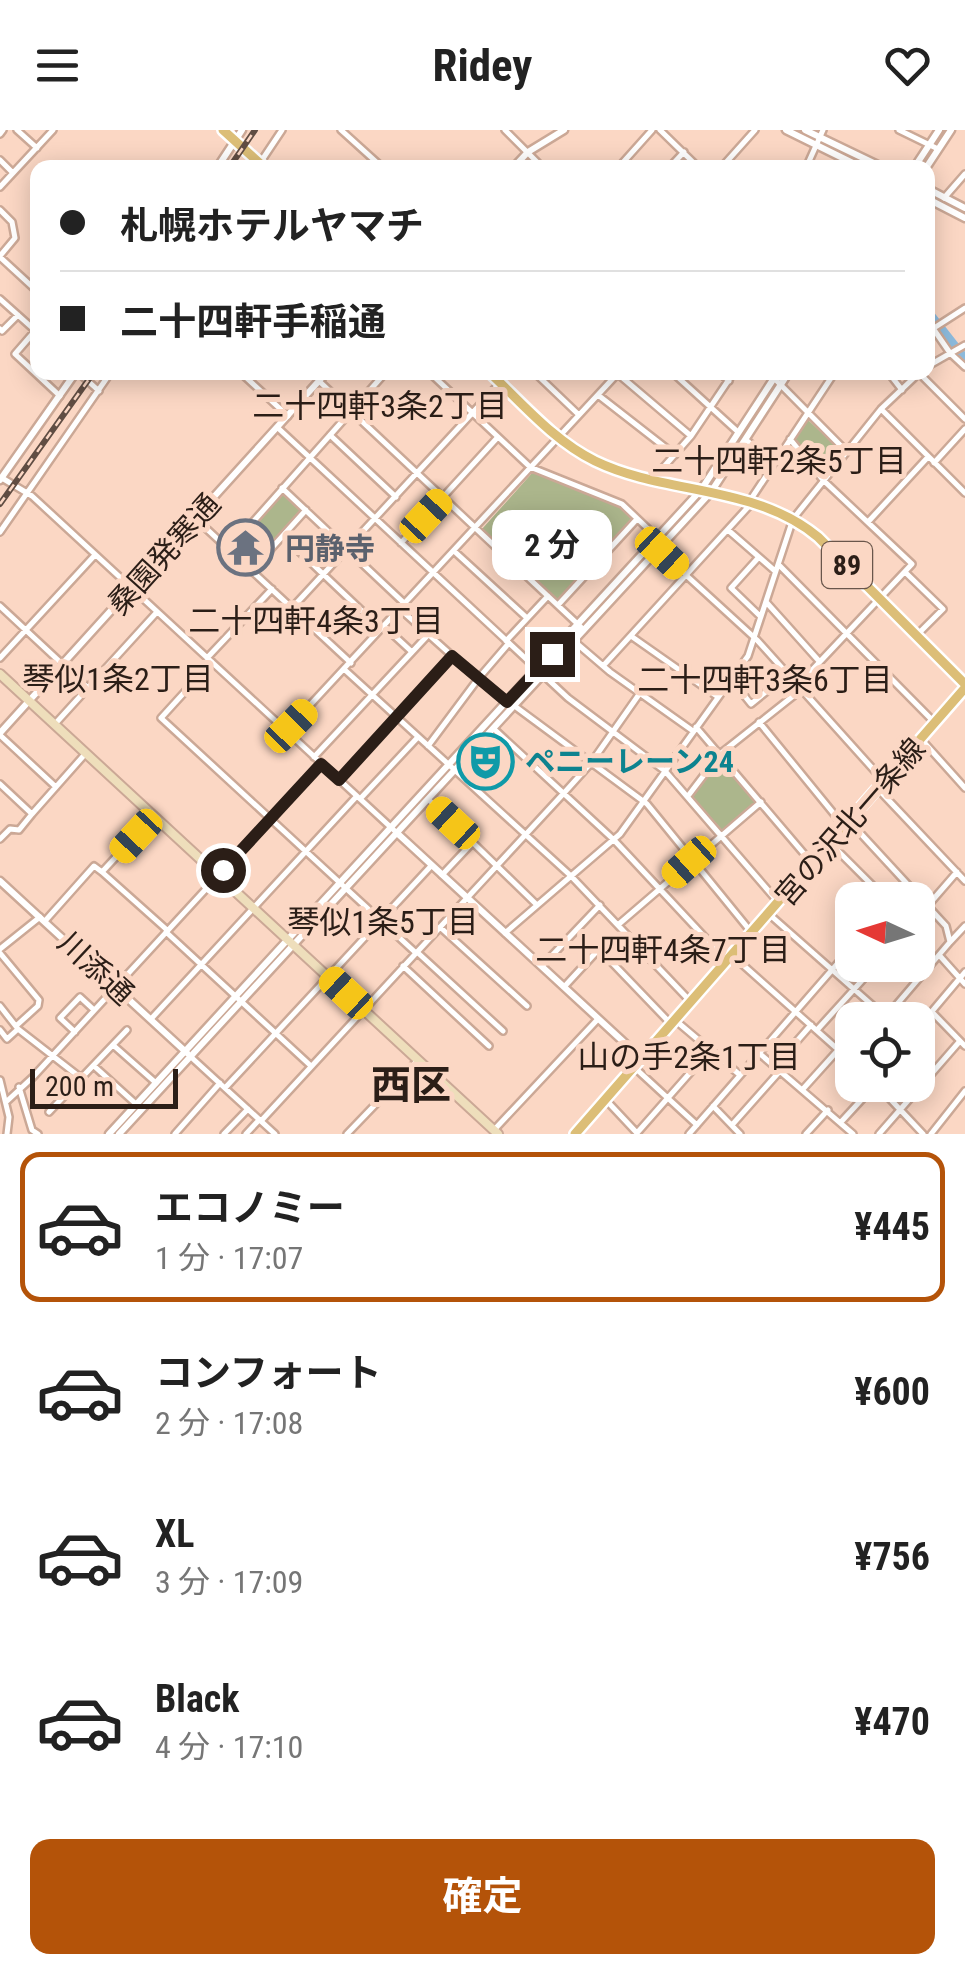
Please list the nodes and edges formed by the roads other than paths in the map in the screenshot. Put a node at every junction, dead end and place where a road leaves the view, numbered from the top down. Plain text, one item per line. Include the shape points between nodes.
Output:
1 (17, 130) edge
2 (52, 130) edge
3 (223, 130) edge
4 (242, 130) edge
5 (282, 130) edge
6 (341, 130) edge
7 (506, 130) edge
8 (564, 130) edge
9 (656, 130) edge
10 (755, 130) edge
11 (786, 130) edge
12 (805, 130) edge
13 (899, 130) edge
14 (939, 130) edge
15 (951, 130) edge
16 (819, 137) edge
17 (235, 141) junction
18 (930, 145) junction
19 (37, 148) junction
20 (938, 150) junction
21 (528, 152) junction
22 (684, 152) junction
23 (0, 160) edge
24 (222, 160) edge
25 (254, 160) edge
26 (261, 160) edge
27 (374, 160) edge
28 (520, 160) edge
29 (536, 160) edge
30 (626, 160) edge
31 (677, 160) edge
32 (692, 160) edge
33 (728, 160) edge
34 (852, 160) edge
35 (867, 160) edge
36 (920, 160) edge
37 (931, 160) edge
38 (13, 173) junction
39 (965, 174) edge
40 (1, 185) edge
41 (935, 193) edge
42 (944, 198) junction
43 (935, 203) edge
44 (965, 208) edge
45 (0, 210) edge
46 (965, 218) edge
47 (0, 257) edge
48 (30, 285) edge
49 (0, 299) edge
50 (965, 308) edge
51 (18, 316) junction
52 (30, 327) edge
53 (936, 327) joint
54 (0, 329) edge
55 (30, 338) edge
56 (957, 350) edge
57 (935, 362) edge
58 (965, 367) edge
59 (30, 368) edge
60 (43, 380) edge
61 (71, 380) edge
62 (87, 380) edge
63 (106, 380) edge
64 (249, 380) edge
65 (379, 380) edge
66 (438, 380) edge
67 (497, 380) edge
68 (542, 380) edge
69 (611, 380) edge
70 (626, 380) edge
71 (681, 380) edge
72 (773, 380) edge
73 (774, 380) edge
74 (778, 380) edge
75 (830, 380) edge
76 (894, 380) edge
77 (913, 380) edge
78 (927, 380) edge
79 (320, 381) joint
80 (729, 381) edge
81 (500, 383) junction
82 (902, 390) junction
83 (100, 391) junction
84 (598, 394) junction
85 (60, 396) junction
86 (711, 407) junction
87 (881, 409) junction
88 (352, 411) junction
89 (808, 412) junction
90 (473, 413) junction
91 (579, 415) junction
92 (288, 416) junction
93 (965, 419) edge
94 (278, 428) junction
95 (965, 429) edge
96 (739, 432) junction
97 (330, 435) junction
98 (691, 436) junction
99 (498, 437) junction
100 (559, 438) junction
101 (745, 439) junction
102 (790, 440) junction
103 (846, 452) junction
104 (674, 455) junction
105 (310, 458) junction
106 (931, 460) junction
107 (775, 462) junction
108 (530, 467) junction
109 (418, 473) junction
110 (654, 478) junction
111 (0, 479) edge
112 (823, 480) junction
113 (282, 488) junction
114 (706, 491) junction
115 (965, 492) edge
116 (29, 494) junction
117 (396, 496) junction
118 (443, 497) junction
119 (750, 502) junction
120 (306, 510) junction
121 (196, 519) junction
122 (376, 519) junction
123 (637, 519) junction
124 (793, 519) junction
125 (868, 522) junction
126 (475, 528) junction
127 (728, 530) junction
128 (0, 532) edge
129 (282, 536) junction
130 (401, 543) junction
131 (658, 544) junction
132 (229, 549) junction
133 (348, 549) junction
134 (454, 551) junction
135 (95, 555) junction
136 (759, 557) junction
137 (777, 568) junction
138 (252, 570) junction
139 (905, 572) junction
140 (434, 573) junction
141 (324, 574) junction
142 (686, 576) junction
143 (272, 589) junction
144 (133, 590) junction
145 (548, 596) junction
146 (880, 598) junction
147 (766, 602) junction
148 (558, 605) junction
149 (0, 606) edge
150 (403, 606) junction
151 (292, 608) junction
152 (158, 612) junction
153 (761, 617) junction
154 (527, 618) junction
155 (382, 627) junction
156 (581, 627) junction
157 (26, 631) junction
158 (845, 632) junction
159 (428, 635) junction
160 (630, 636) junction
161 (916, 636) junction
162 (571, 638) junction
163 (754, 638) junction
164 (508, 642) junction
165 (412, 652) junction
166 (452, 656) junction
167 (0, 658) edge
168 (210, 660) junction
169 (818, 660) junction
170 (351, 663) junction
171 (63, 665) junction
172 (603, 666) junction
173 (345, 670) junction
174 (540, 672) junction
175 (0, 674) edge
176 (788, 674) junction
177 (478, 679) junction
178 (731, 679) junction
179 (965, 686) edge
180 (800, 687) junction
181 (88, 688) junction
182 (640, 693) junction
183 (372, 695) junction
184 (718, 697) junction
185 (30, 701) junction
186 (511, 703) junction
187 (396, 717) junction
188 (759, 722) junction
189 (935, 723) junction
190 (55, 724) junction
191 (494, 729) junction
192 (695, 729) junction
193 (286, 731) junction
194 (613, 732) junction
195 (0, 734) edge
196 (418, 737) junction
197 (921, 739) junction
198 (428, 746) junction
199 (86, 753) junction
200 (720, 754) junction
201 (314, 757) junction
202 (590, 763) junction
203 (321, 764) junction
204 (452, 769) junction
205 (665, 771) junction
206 (339, 780) junction
207 (0, 784) edge
208 (881, 786) junction
209 (56, 787) junction
210 (965, 788) edge
211 (564, 793) junction
212 (688, 796) junction
213 (359, 798) junction
214 (429, 800) junction
215 (643, 802) junction
216 (761, 802) junction
217 (32, 814) junction
218 (154, 816) junction
219 (270, 819) junction
220 (847, 824) junction
221 (394, 831) junction
222 (525, 835) junction
223 (1, 836) edge
224 (722, 836) junction
225 (614, 840) junction
226 (473, 842) junction
227 (831, 844) junction
228 (306, 851) junction
229 (692, 860) junction
230 (813, 864) junction
231 (497, 865) junction
232 (431, 866) junction
233 (965, 866) edge
234 (102, 872) junction
235 (957, 873) junction
236 (218, 876) junction
237 (442, 876) junction
238 (570, 876) junction
239 (0, 881) edge
240 (965, 881) edge
241 (869, 882) edge
242 (904, 882) edge
243 (344, 886) junction
244 (659, 888) junction
245 (935, 897) edge
246 (467, 898) junction
247 (537, 904) junction
248 (779, 904) junction
249 (600, 906) junction
250 (254, 908) junction
251 (770, 914) junction
252 (935, 914) edge
253 (43, 919) junction
254 (380, 921) junction
255 (619, 924) junction
256 (965, 926) edge
257 (440, 927) junction
258 (167, 931) junction
259 (505, 933) junction
260 (753, 934) junction
261 (950, 942) junction
262 (291, 943) junction
263 (0, 951) edge
264 (416, 952) junction
265 (939, 955) junction
266 (731, 959) junction
267 (201, 965) junction
268 (403, 966) junction
269 (542, 966) junction
270 (835, 968) edge
271 (833, 970) junction
272 (328, 977) junction
273 (963, 978) edge
274 (860, 982) edge
275 (116, 986) junction
276 (564, 987) junction
277 (855, 988) junction
278 (238, 999) junction
279 (691, 1002) junction
280 (870, 1002) edge
281 (901, 1002) edge
282 (0, 1006) edge
283 (526, 1006) dead end
284 (935, 1009) edge
285 (94, 1010) junction
286 (364, 1010) junction
287 (796, 1011) junction
288 (935, 1015) edge
289 (151, 1019) junction
290 (598, 1019) junction
291 (673, 1022) junction
292 (814, 1027) junction
293 (17, 1028) junction
294 (0, 1030) edge
295 (127, 1030) dead end
296 (503, 1031) dead end
297 (74, 1032) junction
298 (276, 1034) junction
299 (113, 1044) junction
300 (962, 1044) edge
301 (490, 1046) dead end
302 (835, 1046) edge
303 (711, 1050) junction
304 (759, 1053) junction
305 (188, 1054) junction
306 (835, 1054) edge
307 (52, 1055) junction
308 (642, 1058) junction
309 (418, 1060) junction
310 (93, 1065) junction
311 (311, 1066) junction
312 (634, 1067) junction
313 (777, 1068) junction
314 (740, 1076) junction
315 (80, 1078) junction
316 (0, 1080) edge
317 (156, 1083) junction
318 (223, 1086) junction
319 (19, 1087) junction
320 (803, 1089) junction
321 (965, 1091) edge
322 (668, 1098) junction
323 (606, 1099) junction
324 (958, 1100) junction
325 (6, 1102) junction
326 (860, 1102) edge
327 (894, 1102) edge
328 (136, 1104) junction
329 (714, 1106) junction
330 (965, 1108) edge
331 (248, 1109) junction
332 (828, 1110) junction
333 (901, 1110) junction
334 (49, 1112) dead end
335 (260, 1120) junction
336 (841, 1122) junction
337 (732, 1125) junction
338 (694, 1131) edge
339 (496, 1132) edge
340 (581, 1132) edge
341 (121, 1133) edge
342 (7, 1134) edge
343 (38, 1134) edge
344 (109, 1134) edge
345 (174, 1134) edge
346 (224, 1134) edge
347 (246, 1134) edge
348 (275, 1134) edge
349 (348, 1134) edge
350 (638, 1134) edge
351 (740, 1134) edge
352 (806, 1134) edge
353 (853, 1134) edge
354 (880, 1134) edge
355 (927, 1134) edge

1 - 19 street
2 - 19 street
3 - 17 main road
4 - 17 street
5 - 26 street
6 - 27 street
7 - 21 street
8 - 21 street
9 - 22 street
9 - 30 street
10 - 33 street
11 - 16 street
12 - 16 street
13 - 18 street
14 - 18 street
15 - 20 street
16 - 34 street
16 - 35 street
17 - 24 street
17 - 25 main road
18 - 20 street
18 - 36 street
19 - 38 street
20 - 37 street
21 - 28 street
21 - 29 street
22 - 31 street
22 - 32 street
23 - 38 street
38 - 40 street
39 - 42 street
41 - 42 street
42 - 44 street
43 - 46 street
45 - 47 street via 12,222 14,238
47 - 48 street
49 - 51 street
50 - 53 street
51 - 52 street
51 - 54 street
53 - 56 street
55 - 59 street via 15,354
56 - 57 street
56 - 58 street
60 - 85 street
61 - 85 street
62 - 83 street
63 - 83 street
64 - 92 street
65 - 88 street
66 - 90 street
67 - 81 main road, 89
68 - 91 street
69 - 84 street
70 - 98 street
71 - 86 street
72 - 96 street
73 - 101 street
74 - 89 street
75 - 89 street
76 - 82 street
77 - 82 street
78 - 93 street
79 - 88 street
79 - 92 street, 桑園発寒通
80 - 86 street
81 - 90 street
81 - 100 main road, 89
82 - 87 street
83 - 116 street
84 - 91 street
84 - 104 street
85 - 111 street
86 - 96 street
86 - 98 street
87 - 103 street
87 - 106 street
88 - 97 street
88 - 109 street
89 - 102 street
89 - 103 street
90 - 99 street
90 - 109 street
91 - 100 street
92 - 94 street, 桑園発寒通
94 - 105 street
94 - 121 street, 桑園発寒通
95 - 106 street
96 - 101 street
96 - 114 street
97 - 105 street
97 - 117 street
98 - 104 street
99 - 108 street
99 - 118 street
100 - 108 street
100 - 110 main road, 89 via 596,462
101 - 107 street
101 - 114 street
102 - 107 street
102 - 112 street
103 - 112 street
104 - 110 street
105 - 113 street
105 - 122 street
106 - 115 street
106 - 125 street
107 - 119 street
108 - 123 street via 622,504
108 - 126 street
109 - 117 street
109 - 118 street
110 - 114 main road, 89
111 - 116 street
112 - 124 street
112 - 125 street
113 - 120 street
113 - 132 street
114 - 119 main road, 89
114 - 131 street
116 - 128 street
116 - 135 street
117 - 122 street
118 - 126 street
118 - 130 street
119 - 124 main road, 89
119 - 127 street
120 - 129 street
120 - 133 street
121 - 132 street
121 - 144 street, 桑園発寒通
122 - 130 street
122 - 133 street
123 - 131 street
123 - 148 street
124 - 137 street
124 - 146 main road, 89
125 - 139 street via 912,564
126 - 134 street
126 - 145 street
127 - 136 street
127 - 142 street
129 - 138 street
129 - 141 street
130 - 140 street
131 - 142 street
131 - 156 street
132 - 138 street
133 - 141 street
133 - 150 street
134 - 140 street
134 - 154 street
135 - 144 street
135 - 157 street
136 - 137 street
136 - 153 street via 731,588
137 - 147 street
137 - 158 street
138 - 143 street
139 - 146 street
139 - 161 street via 944,609
140 - 150 street
140 - 164 street
141 - 151 street
141 - 155 street
142 - 160 street
142 - 163 street
143 - 151 street
143 - 168 street
144 - 152 street
144 - 171 street, 桑園発寒通
145 - 148 street
145 - 154 street
146 - 158 street
146 - 161 main road, 89
147 - 153 street
147 - 169 street
148 - 156 street
149 - 157 street
150 - 155 street
150 - 159 street
151 - 170 street
152 - 168 street
152 - 181 street
153 - 163 street
154 - 164 street
155 - 165 street
155 - 170 street
156 - 162 street
157 - 167 street
157 - 171 street
158 - 169 street
158 - 189 street
159 - 165 street
159 - 166 street
160 - 172 street
160 - 184 street
161 - 179 main road, 89
162 - 172 street
162 - 174 street
163 - 176 street
163 - 178 street
164 - 174 street
164 - 177 street
165 - 183 street
166 - 177 street
166 - 187 street
168 - 193 street
168 - 219 street via 161,718
169 - 180 street
170 - 173 street
171 - 181 street
171 - 185 street, 桑園発寒通
172 - 182 street
173 - 183 street
173 - 193 street
174 - 186 street
174 - 194 street
175 - 185 main road
176 - 178 street via 751,704
176 - 180 street
177 - 186 street
177 - 198 street
178 - 184 street
179 - 189 main road, 宮の沢北一条線
180 - 188 street
180 - 208 street
181 - 190 street
182 - 192 street
182 - 194 street
183 - 187 street
183 - 201 street
184 - 192 street
185 - 190 main road
185 - 195 street, 桑園発寒通
186 - 191 street
186 - 202 street
186 - 204 street
187 - 196 street
187 - 206 street
188 - 200 street
188 - 220 street
189 - 197 main road, 宮の沢北一条線
190 - 199 main road
191 - 204 street
191 - 211 street
192 - 200 street
192 - 205 street
193 - 201 street
194 - 202 street
194 - 205 street
195 - 209 street
196 - 198 street
196 - 213 street
197 - 208 main road, 宮の沢北一条線
197 - 210 street
198 - 204 street
199 - 209 street
199 - 218 main road
200 - 212 street
200 - 216 street
201 - 203 street
202 - 211 street
202 - 215 street
203 - 206 street
203 - 219 street
204 - 214 street
204 - 221 street
204 - 222 street
205 - 212 street
205 - 215 street
206 - 213 street
207 - 217 street
208 - 220 main road, 宮の沢北一条線
208 - 235 street
209 - 217 street
211 - 222 street
211 - 225 street
212 - 224 street
213 - 221 street
213 - 228 street
214 - 221 street
214 - 226 street
215 - 225 street
215 - 229 street
216 - 224 street
216 - 230 street
217 - 223 street via 19,830
218 - 234 street
218 - 236 main road
219 - 228 street
219 - 236 street
220 - 227 main road, 宮の沢北一条線
220 - 242 street
221 - 232 street
221 - 243 street
222 - 231 street
222 - 238 street
224 - 229 street
224 - 248 street
225 - 238 street
225 - 244 street
226 - 231 street
226 - 237 street
227 - 230 main road, 宮の沢北一条線
227 - 241 street
228 - 243 street
228 - 250 street
229 - 244 street
229 - 260 street
230 - 248 main road, 宮の沢北一条線
231 - 246 street
231 - 247 street
232 - 237 street
232 - 254 street
233 - 235 street
234 - 253 street via 94,866
234 - 258 street
235 - 240 street
235 - 245 street
236 - 250 main road
236 - 258 street
237 - 246 street
238 - 247 street
238 - 249 street
239 - 253 street, 川添通
243 - 254 street
243 - 262 street
244 - 255 street
244 - 266 street
246 - 257 street
246 - 259 street
247 - 259 street
248 - 251 main road, 宮の沢北一条線
249 - 255 street
249 - 269 street
250 - 262 main road
250 - 267 street
251 - 260 main road, 宮の沢北一条線
251 - 271 street
252 - 261 street
253 - 263 street
253 - 275 street, 川添通
254 - 264 street
254 - 272 street
255 - 279 street
256 - 261 street
257 - 264 street
257 - 283 street
258 - 267 street
258 - 275 street
259 - 269 street
260 - 266 main road, 宮の沢北一条線
261 - 265 street
262 - 272 main road
262 - 278 street
263 - 293 street via 39,1000
264 - 268 street
264 - 296 street
265 - 273 street
265 - 281 street
266 - 279 main road, 宮の沢北一条線
266 - 287 street
267 - 278 street
267 - 289 street
268 - 286 street
268 - 301 street
269 - 276 street
270 - 271 street
271 - 277 street
271 - 287 street
272 - 286 main road
272 - 298 street
273 - 284 street
274 - 277 street
275 - 285 street
275 - 289 street, 川添通
276 - 290 street
276 - 291 street via 600,949
277 - 280 street
277 - 292 street
278 - 298 street
278 - 305 street
279 - 291 main road, 宮の沢北一条線
282 - 293 street
285 - 297 street
285 - 297 street via 80,997 60,1018
286 - 309 main road
286 - 311 street
287 - 292 street
287 - 304 street
288 - 300 street
289 - 305 street, 川添通
290 - 308 street
290 - 339 street
291 - 303 street
291 - 308 main road, 宮の沢北一条線
292 - 302 street
292 - 313 street
293 - 294 street via 8,1039
293 - 307 street
295 - 299 street
297 - 307 street
298 - 311 street
298 - 318 street
299 - 310 street
299 - 317 street
300 - 333 street
303 - 314 street
303 - 322 street
304 - 313 street
304 - 314 street
305 - 317 street
305 - 318 street
305 - 341 street
306 - 320 street
307 - 315 street
307 - 319 street
308 - 312 main road, 宮の沢北一条線
309 - 339 main road
309 - 349 street
310 - 315 street
310 - 328 street
311 - 335 street
312 - 322 street
312 - 323 main road, 宮の沢北一条線
313 - 320 street
313 - 337 street
314 - 329 street
315 - 334 street
316 - 325 street
317 - 328 street
318 - 331 street
318 - 345 street
319 - 325 street
319 - 343 street
320 - 332 street
321 - 324 street
322 - 338 street
322 - 350 street
323 - 340 main road, 宮の沢北一条線
323 - 350 street
324 - 330 street
324 - 355 street
325 - 342 street
326 - 336 street
327 - 333 street
328 - 344 street
329 - 337 street
329 - 338 street
331 - 335 street
331 - 346 street
332 - 336 street
332 - 352 street
333 - 354 street
333 - 355 street
335 - 347 street
335 - 348 street
336 - 353 street
337 - 351 street

